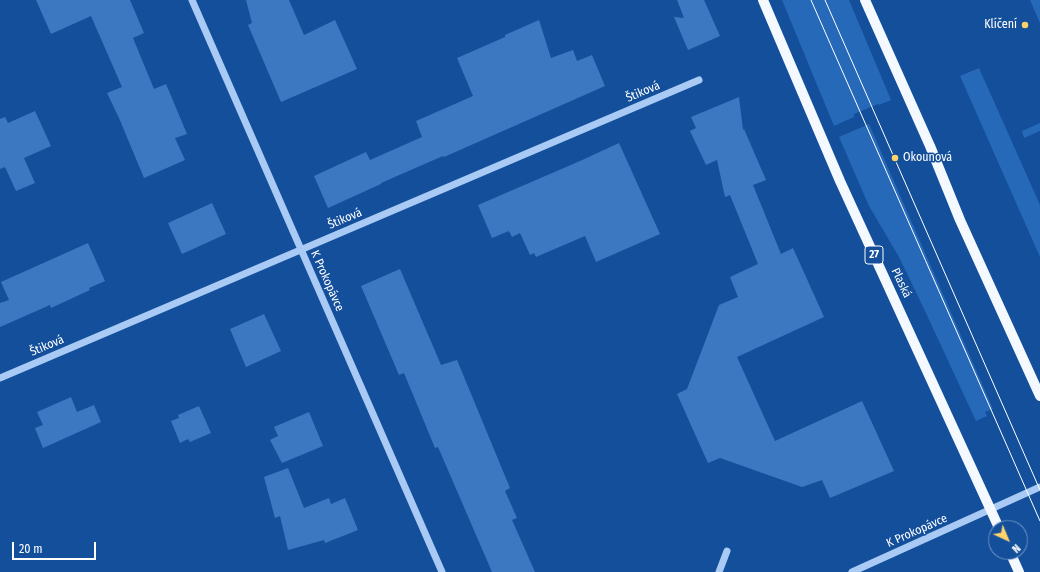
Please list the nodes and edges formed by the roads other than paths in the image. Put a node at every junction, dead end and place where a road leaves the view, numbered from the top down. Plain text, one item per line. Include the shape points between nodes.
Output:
1 (192, 0) edge
2 (763, 0) edge
3 (865, 0) edge
4 (699, 80) dead end
5 (301, 250) junction
6 (0, 378) edge
7 (1040, 396) edge
8 (1040, 487) edge
9 (990, 509) junction
10 (995, 520) edge
11 (727, 552) dead end
12 (1014, 560) edge
13 (442, 572) edge
14 (719, 572) edge
15 (852, 572) edge
16 (1019, 572) edge

1 - 5 street, K Prokopávce
2 - 9 main road, Plaská / 27 via 840,181
3 - 7 main road via 960,220
4 - 5 street, Štiková
5 - 6 street, Štiková
5 - 13 street, K Prokopávce
8 - 9 street
9 - 10 main road, Plaská / 27
9 - 15 street, K Prokopávce
11 - 14 street
12 - 16 main road

